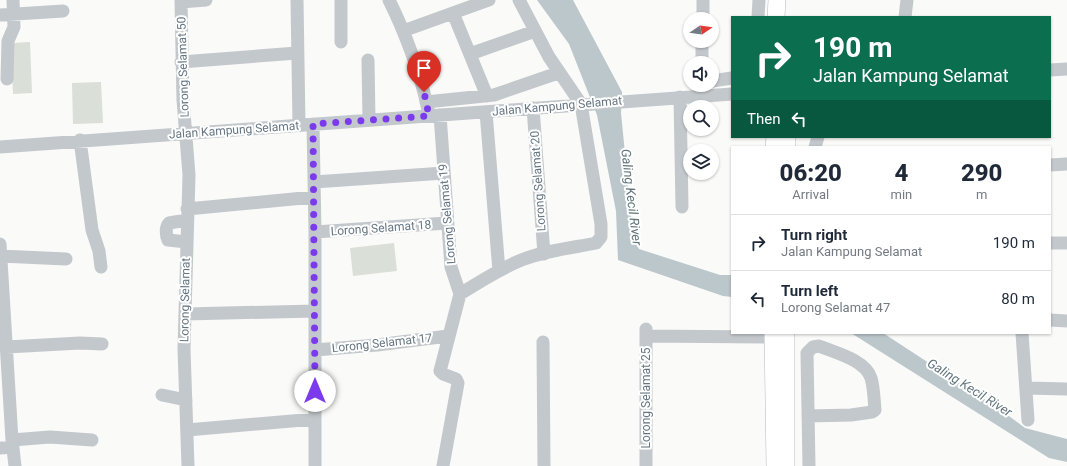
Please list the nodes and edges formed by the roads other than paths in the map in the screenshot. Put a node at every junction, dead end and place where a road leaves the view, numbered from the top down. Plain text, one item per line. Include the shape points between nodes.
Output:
1 (13, 0) edge
2 (206, 0) edge
3 (297, 0) edge
4 (341, 0) edge
5 (389, 0) edge
6 (489, 0) edge
7 (519, 0) edge
8 (703, 0) edge
9 (759, 0) edge
10 (777, 0) edge
11 (787, 0) edge
12 (907, 0) edge
13 (181, 1) edge
14 (46, 6) edge
15 (63, 11) dead end
16 (702, 12) edge
17 (453, 13) junction
18 (14, 14) junction
19 (0, 15) edge
20 (758, 16) edge
21 (776, 16) edge
22 (787, 16) edge
23 (905, 16) edge
24 (535, 31) junction
25 (403, 32) junction
26 (341, 42) dead end
27 (297, 53) junction
28 (470, 54) junction
29 (368, 60) dead end
30 (181, 62) junction
31 (1067, 69) edge
32 (1051, 70) edge
33 (558, 73) junction
34 (731, 78) edge
35 (7, 79) dead end
36 (719, 80) edge
37 (700, 92) edge
38 (719, 92) edge
39 (731, 94) edge
40 (487, 96) junction
41 (680, 97) junction
42 (426, 102) junction
43 (586, 104) junction
44 (533, 108) junction
45 (486, 112) junction
46 (434, 116) junction
47 (369, 120) junction
48 (313, 124) junction
49 (299, 125) junction
50 (186, 133) junction
51 (80, 140) junction
52 (0, 147) edge
53 (1067, 164) edge
54 (1051, 165) edge
55 (444, 173) junction
56 (314, 182) junction
57 (314, 196) junction
58 (682, 207) dead end
59 (187, 214) junction
60 (448, 223) junction
61 (315, 232) junction
62 (187, 242) junction
63 (1051, 242) edge
64 (1067, 243) edge
65 (0, 252) edge
66 (544, 254) junction
67 (66, 259) dead end
68 (101, 267) dead end
69 (499, 271) junction
70 (460, 294) junction
71 (315, 311) junction
72 (185, 314) junction
73 (2, 318) edge
74 (1051, 320) edge
75 (1067, 321) edge
76 (731, 334) edge
77 (778, 334) edge
78 (1022, 334) edge
79 (448, 336) junction
80 (543, 342) dead end
81 (102, 344) dead end
82 (7, 347) junction
83 (315, 350) junction
84 (4, 385) edge
85 (1026, 388) junction
86 (1067, 389) edge
87 (162, 395) dead end
88 (186, 400) junction
89 (808, 416) junction
90 (315, 419) junction
91 (1028, 420) dead end
92 (187, 430) junction
93 (92, 440) dead end
94 (9, 445) edge
95 (15, 466) edge
96 (188, 466) edge
97 (315, 466) edge
98 (443, 466) edge
99 (544, 466) edge
100 (646, 466) edge
101 (775, 466) edge
102 (786, 466) edge
103 (809, 466) edge

1 - 18 street
2 - 13 street
3 - 27 street
4 - 26 street
5 - 25 street, Lorong Selamat 19
6 - 17 street
7 - 24 street
8 - 16 street
9 - 20 street
10 - 21 main road
11 - 22 main road
12 - 23 street
13 - 30 street, Lorong Selamat 50
14 - 15 street
14 - 18 street
17 - 25 street
17 - 28 street
18 - 19 street
18 - 35 street via 14,28 8,41
24 - 28 street
24 - 33 street
25 - 42 street, Lorong Selamat 19
27 - 30 street
27 - 49 street
28 - 40 street
29 - 47 street
30 - 50 street, Lorong Selamat 50
31 - 32 street
33 - 40 street
33 - 43 street
34 - 36 street
37 - 41 street, Jalan Kampung Selamat
38 - 39 street, Jalan Kampung Selamat
40 - 42 street
41 - 43 street, Jalan Kampung Selamat
41 - 58 street
42 - 46 street, Lorong Selamat 19
43 - 44 street, Jalan Kampung Selamat
43 - 66 street via 601,237 596,243
44 - 45 street, Jalan Kampung Selamat
44 - 66 street, Lorong Selamat 20
45 - 46 street, Jalan Kampung Selamat
45 - 69 street
46 - 47 street, Jalan Kampung Selamat
46 - 55 street, Lorong Selamat 19
47 - 48 street, Jalan Kampung Selamat
48 - 49 street, Jalan Kampung Selamat
48 - 56 street
49 - 50 street, Jalan Kampung Selamat
50 - 51 street, Jalan Kampung Selamat
50 - 59 street, Lorong Selamat via 189,175
51 - 52 street, Jalan Kampung Selamat
51 - 68 street via 92,230
53 - 54 street
55 - 56 street
55 - 60 street, Lorong Selamat 19
56 - 57 street
57 - 59 street
57 - 61 street
59 - 62 street, Lorong Selamat
59 - 62 street via 169,223 167,227 168,240
60 - 61 street, Lorong Selamat 18
60 - 70 street, Lorong Selamat 19 via 451,267
61 - 71 street
62 - 72 street, Lorong Selamat
63 - 64 street
65 - 67 street
65 - 73 street
66 - 69 street
69 - 70 street
70 - 79 street
71 - 72 street
71 - 83 street
72 - 88 street, Lorong Selamat
73 - 82 street
74 - 75 street
76 - 100 street, Lorong Selamat 25 via 646,333
77 - 101 main road
77 - 102 main road
78 - 85 street
79 - 83 street, Lorong Selamat 17 via 377,346
79 - 98 street via 440,371 456,378 458,383
80 - 99 street
81 - 82 street
82 - 84 street
83 - 90 street
84 - 94 street
85 - 86 street
85 - 91 street
87 - 88 street
88 - 92 street, Lorong Selamat
89 - 89 street via 808,353 813,348 819,346 861,364 868,371 872,379 875,410 851,415
89 - 103 street
90 - 92 street
90 - 97 street
92 - 96 street, Lorong Selamat
93 - 94 street via 50,437
94 - 95 street

